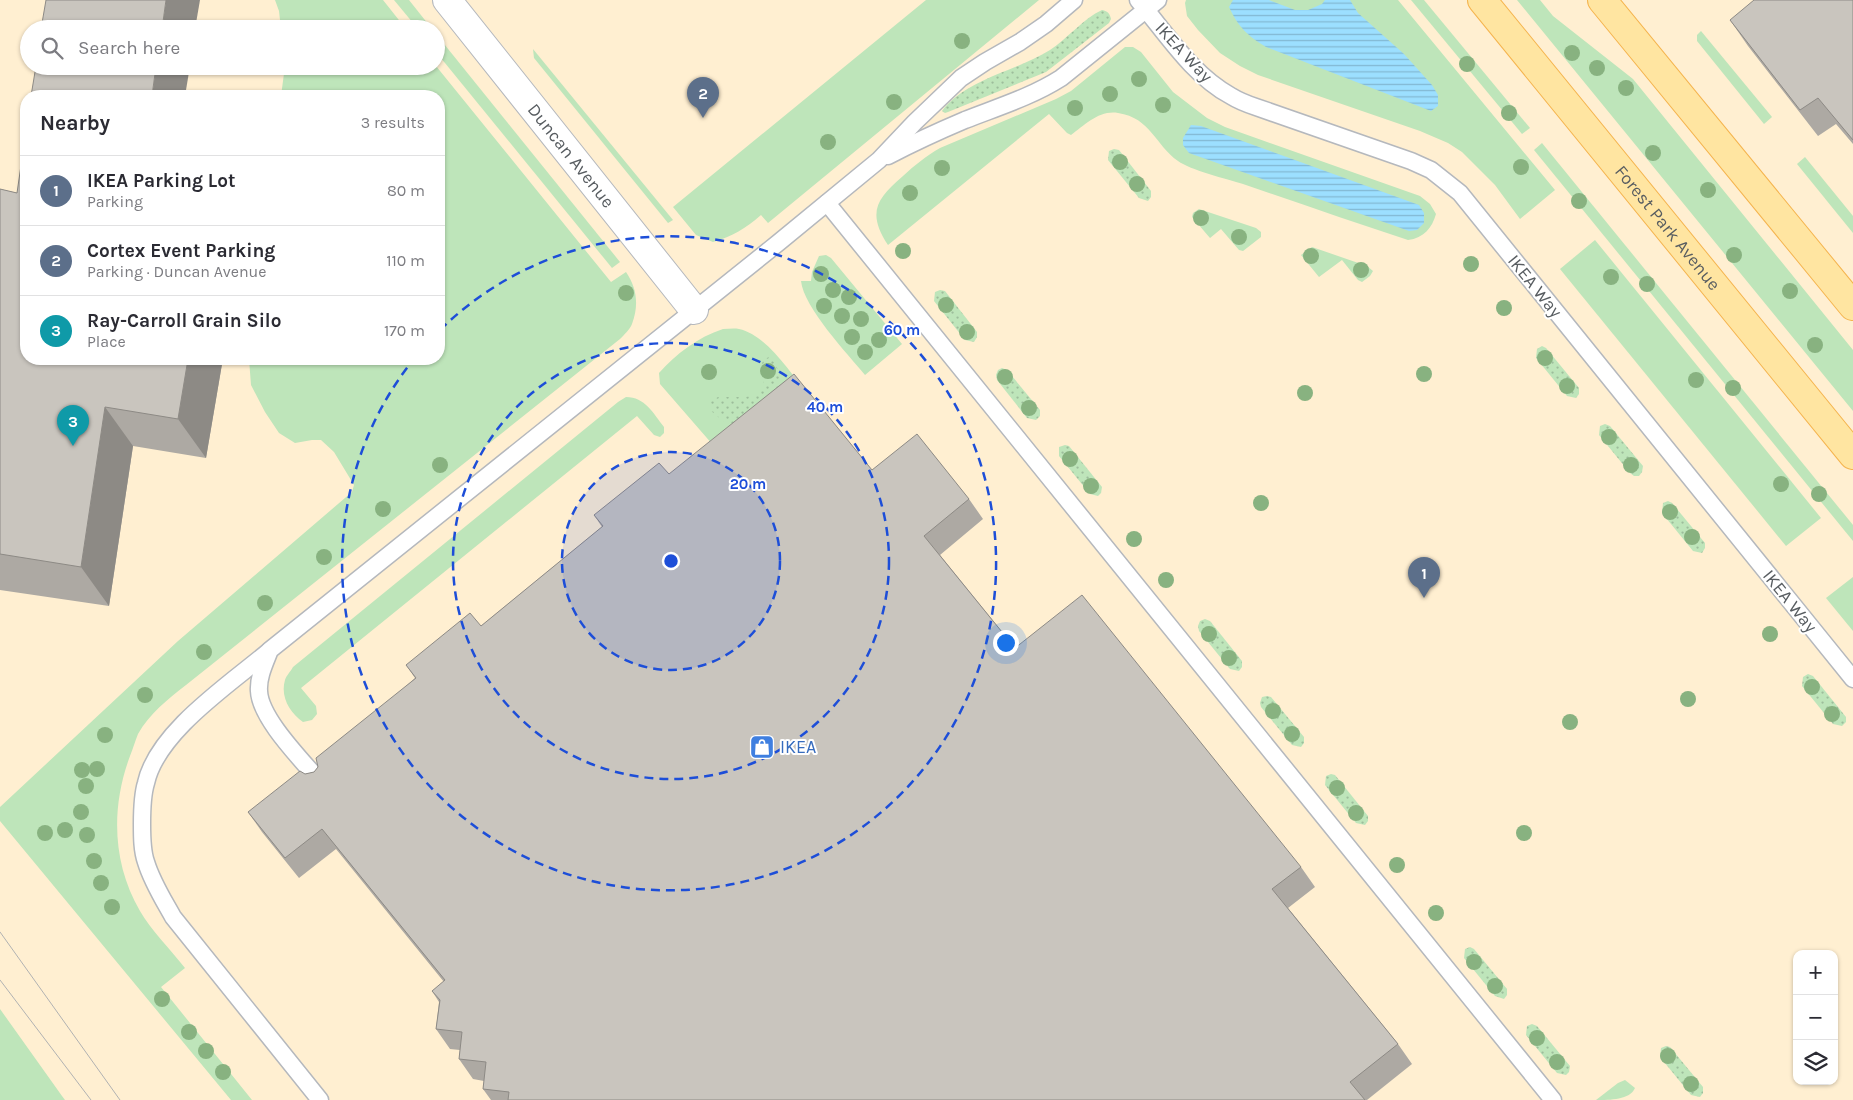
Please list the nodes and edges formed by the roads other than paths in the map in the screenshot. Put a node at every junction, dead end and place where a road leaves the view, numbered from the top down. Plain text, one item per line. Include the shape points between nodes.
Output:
1 (447, 0) edge
2 (1074, 0) edge
3 (1482, 0) edge
4 (1602, 0) edge
5 (1147, 3) edge
6 (879, 160) junction
7 (827, 203) junction
8 (1853, 306) edge
9 (694, 310) junction
10 (1853, 455) edge
11 (270, 650) junction
12 (1853, 679) edge
13 (322, 784) edge
14 (320, 1100) edge
15 (1553, 1100) edge

1 - 9 street, Duncan Avenue
2 - 6 lane via 1020,42 961,78
3 - 10 main road, Forest Park Avenue
4 - 8 main road
5 - 6 lane via 1061,78 1046,87
5 - 12 lane, IKEA Way via 1186,58 1230,96 1410,161 1431,170 1460,193
6 - 7 lane
7 - 9 lane
7 - 15 lane
9 - 11 lane
11 - 13 lane via 261,674 259,692 263,708 273,725
11 - 14 lane via 188,718 167,742 146,781 142,841 145,861 173,917

